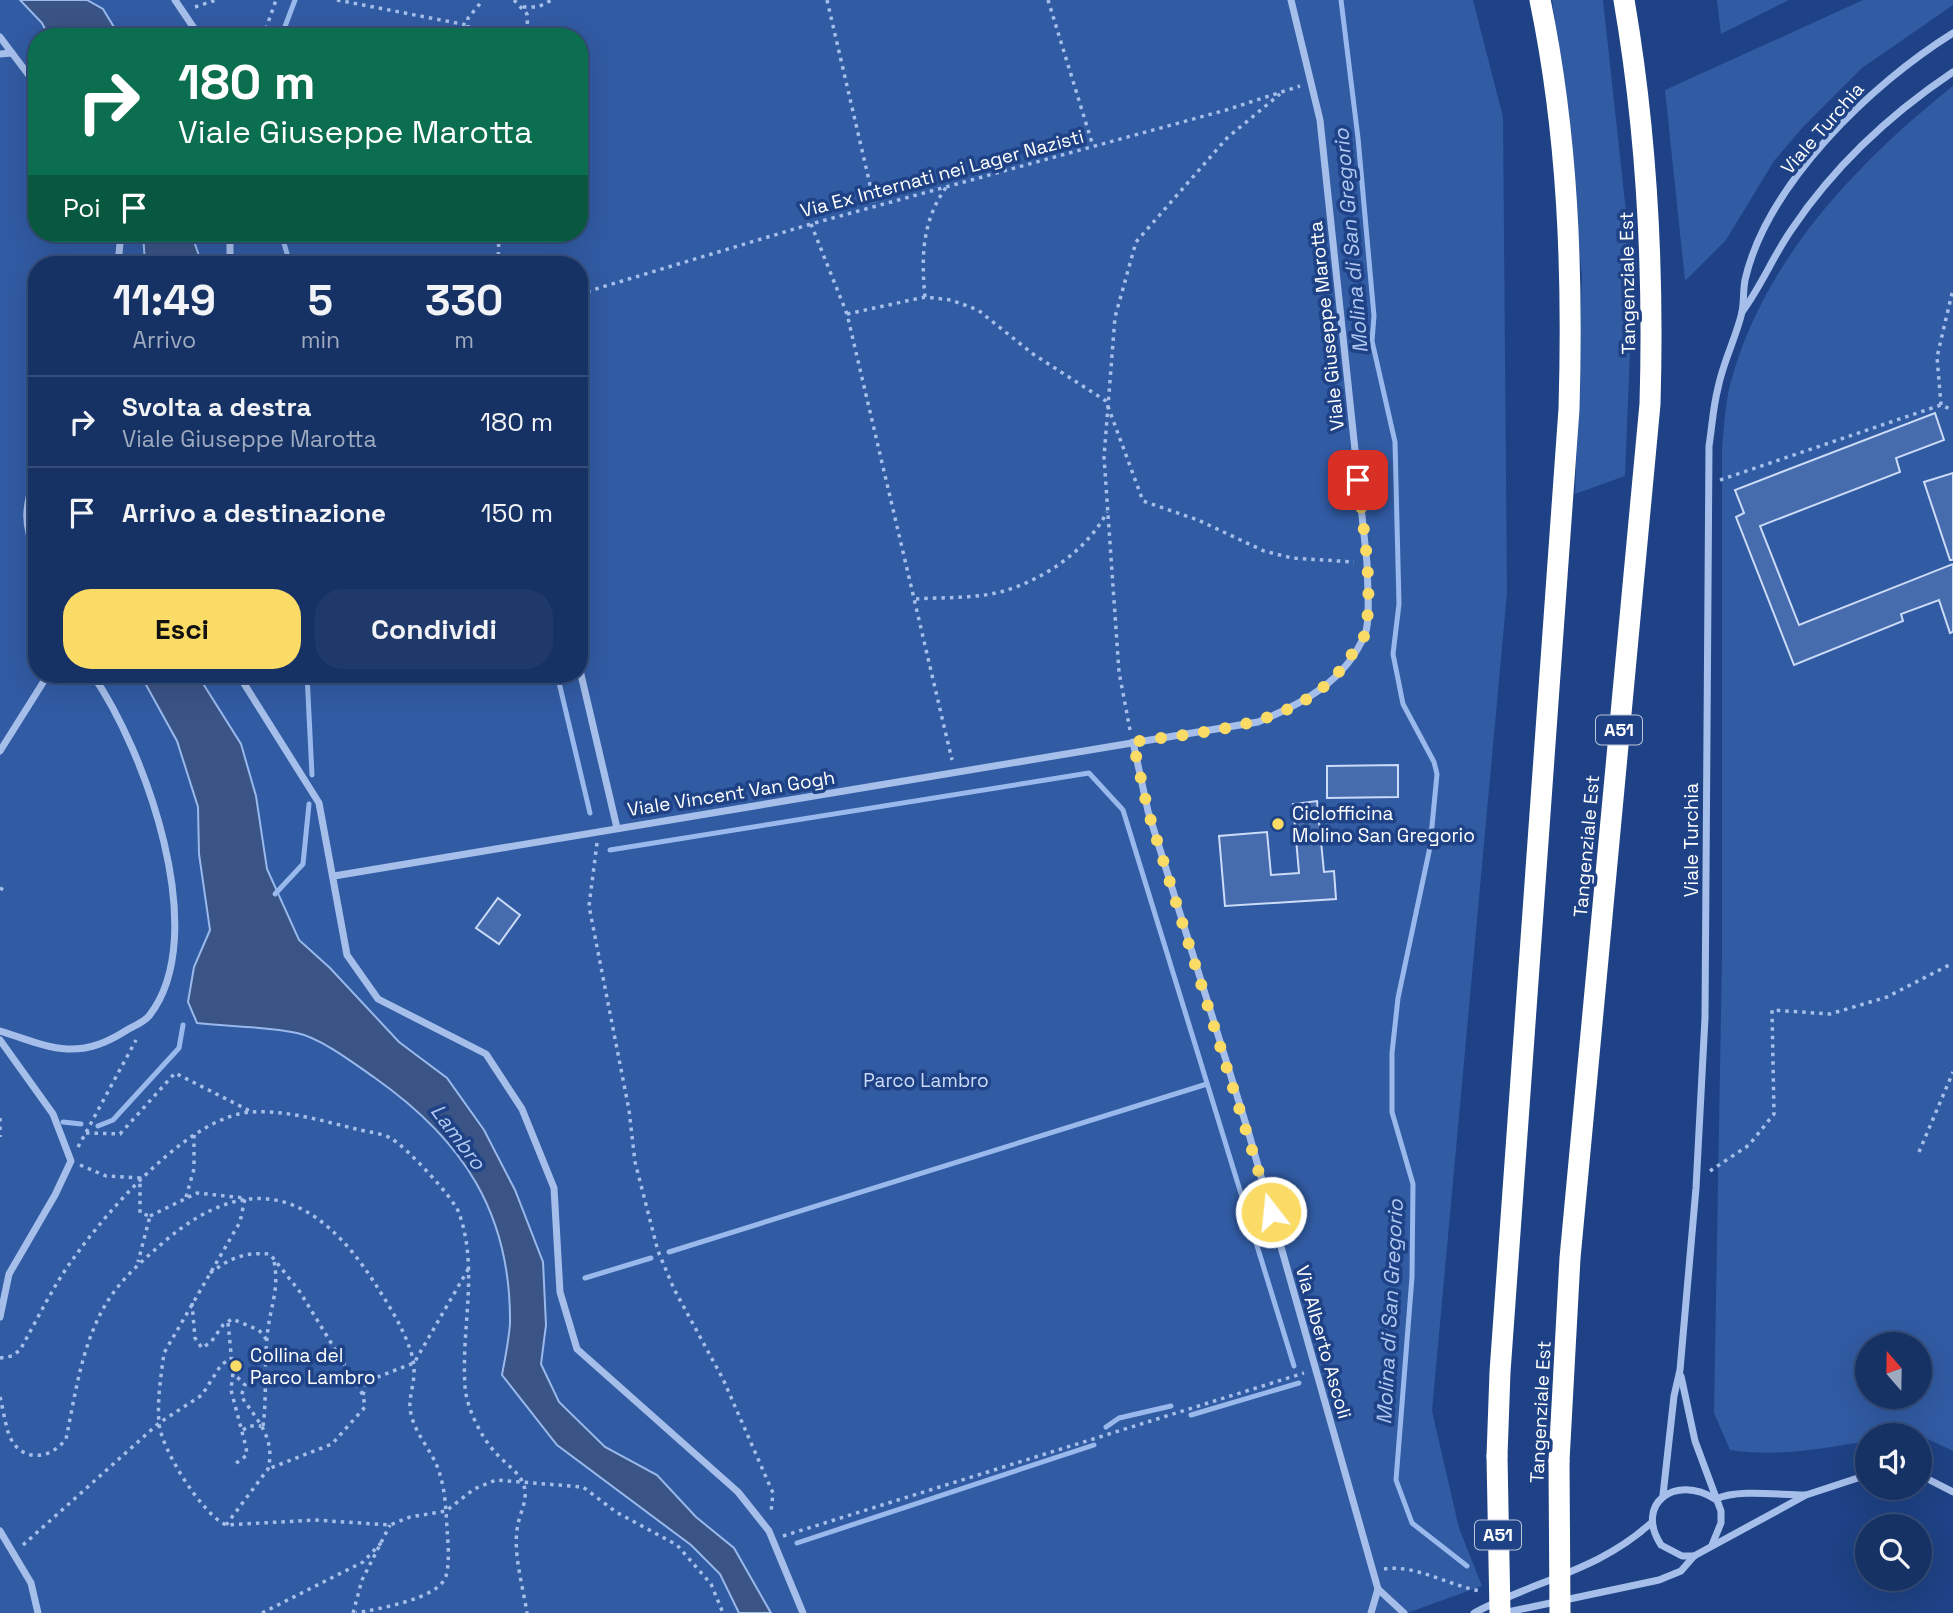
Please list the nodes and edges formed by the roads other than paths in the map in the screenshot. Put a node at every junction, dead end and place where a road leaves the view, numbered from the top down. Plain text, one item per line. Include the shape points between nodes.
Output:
1 (175, 0) edge
2 (1291, 0) edge
3 (1540, 0) edge
4 (1624, 0) edge
5 (194, 28) edge
6 (1953, 33) edge
7 (0, 37) edge
8 (12, 53) junction
9 (0, 54) edge
10 (1953, 72) edge
11 (28, 74) edge
12 (1742, 313) junction
13 (28, 500) edge
14 (28, 535) edge
15 (43, 683) edge
16 (97, 683) edge
17 (245, 683) edge
18 (583, 683) edge
19 (1133, 742) junction
20 (0, 751) edge
21 (617, 828) junction
22 (334, 876) junction
23 (0, 1031) edge
24 (0, 1040) edge
25 (0, 1317) edge
26 (1680, 1370) junction
27 (1855, 1479) edge
28 (1932, 1481) edge
29 (1953, 1492) edge
30 (1806, 1494) junction
31 (1663, 1495) junction
32 (1716, 1499) junction
33 (1651, 1522) junction
34 (0, 1531) edge
35 (1709, 1548) junction
36 (1694, 1556) junction
37 (1378, 1589) junction
38 (1532, 1609) edge
39 (38, 1613) edge
40 (803, 1613) edge
41 (1371, 1613) edge
42 (1404, 1613) edge
43 (1474, 1613) edge
44 (1501, 1613) edge
45 (1560, 1613) edge

1 - 5 street
2 - 19 street, Viale Giuseppe Marotta via 1320,120 1367,564 1366,633 1337,677 1299,705 1258,722
3 - 44 highway, Tangenziale Est / A51, bridge via 1558,104 1567,197 1571,327 1569,409 1501,1359 1497,1457
4 - 45 highway, Tangenziale Est / A51, bridge via 1647,183 1650,404 1570,1258 1559,1461
6 - 12 street, Viale Turchia via 1876,91 1801,170 1765,228 1746,280
7 - 8 street
8 - 9 street
8 - 11 street
10 - 12 street, Viale Turchia via 1882,124 1850,156 1790,232
12 - 26 street, Viale Turchia via 1718,388 1709,446 1705,1018
13 - 14 street
15 - 20 street
16 - 23 street via 146,780 168,854 172,954 164,990 148,1018 104,1044 66,1049
17 - 22 street via 319,803
18 - 21 street
19 - 21 street, Viale Vincent Van Gogh
19 - 37 street, Via Alberto Ascoli via 1148,811 1249,1134
21 - 22 street, Viale Vincent Van Gogh
22 - 40 street via 346,955 378,999 486,1054 522,1108 554,1188 561,1292 578,1349 738,1492 769,1531
24 - 25 street via 53,1114 71,1161 9,1274
26 - 31 street, Viale Turchia
26 - 32 street, Viale Turchia via 1695,1441
27 - 30 street
28 - 29 street
30 - 32 street via 1730,1492
30 - 35 street
31 - 32 street via 1682,1487
31 - 33 street
32 - 35 street via 1721,1523
33 - 36 street via 1661,1545 1682,1556
33 - 43 street via 1631,1541 1591,1565
34 - 39 street via 30,1583
35 - 36 street
36 - 38 street via 1681,1571 1651,1583
37 - 41 street
37 - 42 street
38 - 44 street

